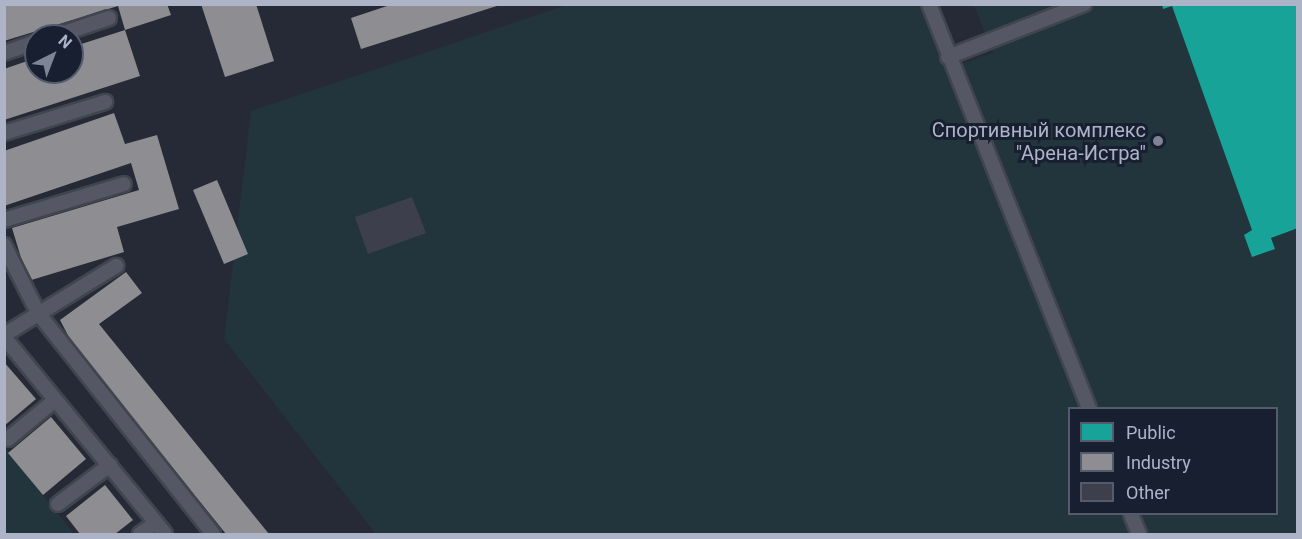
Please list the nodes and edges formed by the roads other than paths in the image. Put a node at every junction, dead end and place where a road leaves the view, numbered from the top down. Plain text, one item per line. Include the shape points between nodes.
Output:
1 (929, 4) edge
2 (1084, 4) edge
3 (109, 18) dead end
4 (84, 26) edge
5 (24, 46) edge
6 (4, 52) edge
7 (948, 57) junction
8 (105, 102) dead end
9 (4, 133) edge
10 (124, 184) dead end
11 (4, 220) edge
12 (4, 245) edge
13 (116, 266) dead end
14 (38, 314) junction
15 (6, 342) edge
16 (55, 400) junction
17 (1089, 407) edge
18 (8, 439) dead end
19 (110, 465) junction
20 (58, 504) dead end
21 (1132, 515) edge
22 (155, 523) junction
23 (140, 534) edge
24 (165, 534) edge
25 (213, 534) edge
26 (1139, 534) edge

1 - 7 lane
2 - 7 lane
3 - 4 lane
5 - 6 lane
7 - 17 lane
8 - 9 lane
10 - 11 lane
12 - 14 lane
13 - 14 lane
14 - 15 lane
14 - 25 lane
15 - 16 lane
16 - 18 lane
16 - 19 lane
19 - 20 lane
19 - 22 lane
21 - 26 lane
22 - 23 lane
22 - 24 lane

